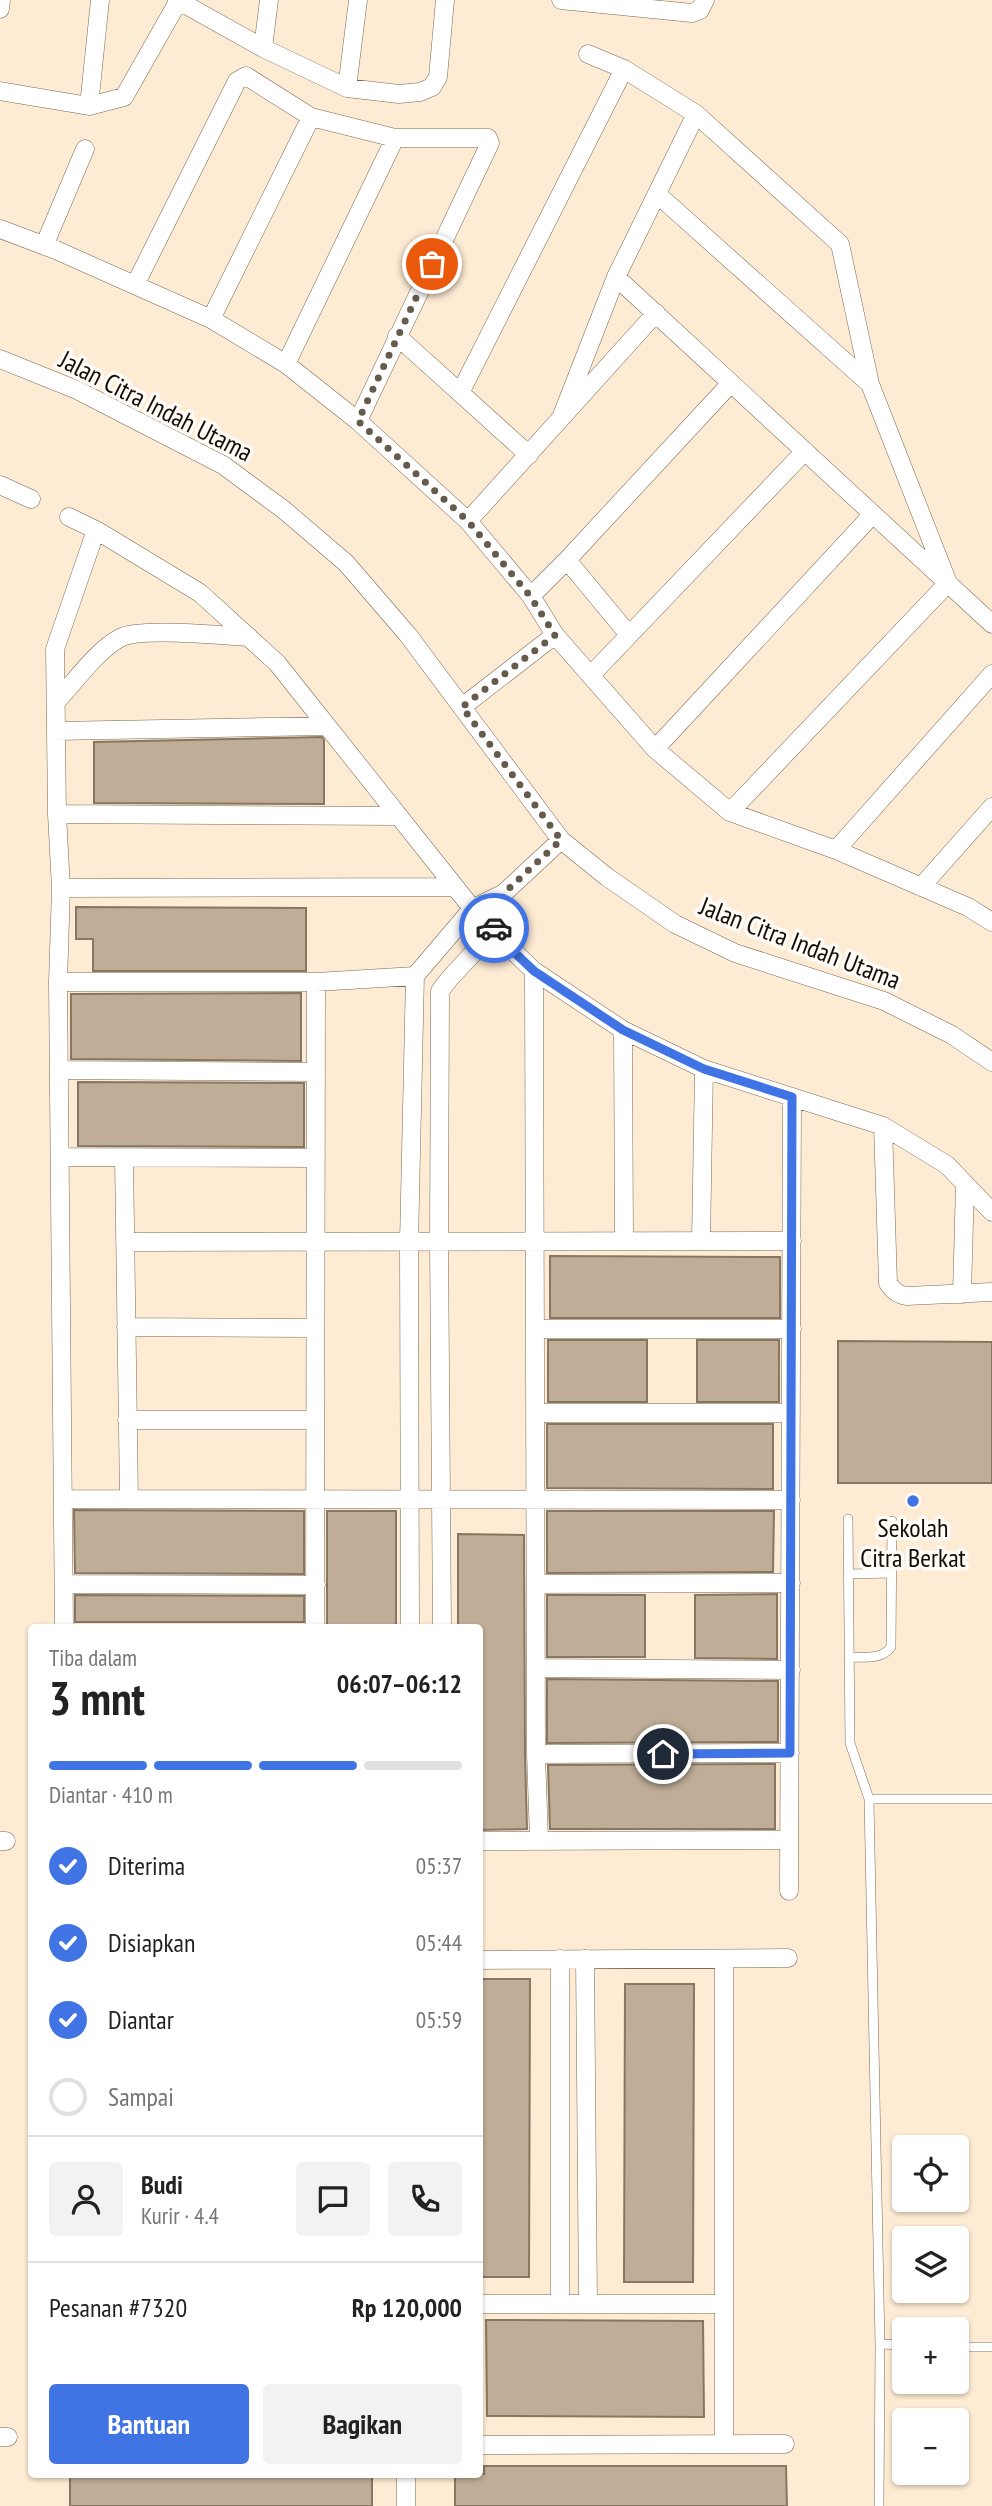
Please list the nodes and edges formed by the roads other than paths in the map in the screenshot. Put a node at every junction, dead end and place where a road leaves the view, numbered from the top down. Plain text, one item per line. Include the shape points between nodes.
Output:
1 (1, 0) edge
2 (100, 0) edge
3 (178, 0) edge
4 (269, 0) edge
5 (358, 0) edge
6 (445, 0) edge
7 (561, 0) edge
8 (705, 0) edge
9 (614, 4) edge
10 (0, 9) edge
11 (263, 48) junction
12 (588, 54) dead end
13 (624, 69) junction
14 (347, 88) junction
15 (0, 91) edge
16 (89, 106) junction
17 (696, 114) junction
18 (311, 117) junction
19 (395, 138) junction
20 (85, 149) dead end
21 (657, 194) junction
22 (0, 229) edge
23 (44, 246) junction
24 (616, 277) junction
25 (135, 285) junction
26 (656, 313) junction
27 (211, 319) junction
28 (397, 336) junction
29 (0, 359) edge
30 (286, 364) junction
31 (731, 383) junction
32 (870, 384) junction
33 (460, 393) junction
34 (561, 418) junction
35 (358, 421) junction
36 (805, 451) junction
37 (529, 455) junction
38 (1, 486) edge
39 (31, 499) dead end
40 (873, 514) junction
41 (69, 517) dead end
42 (468, 521) junction
43 (96, 530) junction
44 (567, 560) junction
45 (948, 583) junction
46 (530, 596) junction
47 (992, 624) edge
48 (555, 635) junction
49 (629, 635) junction
50 (249, 637) junction
51 (591, 674) junction
52 (992, 674) edge
53 (56, 702) junction
54 (462, 707) junction
55 (327, 726) junction
56 (56, 731) junction
57 (655, 749) junction
58 (992, 807) edge
59 (730, 812) junction
60 (57, 814) junction
61 (398, 816) junction
62 (561, 840) junction
63 (836, 850) junction
64 (454, 887) junction
65 (921, 887) junction
66 (61, 888) junction
67 (504, 893) junction
68 (472, 909) junction
69 (992, 922) edge
70 (493, 932) junction
71 (534, 971) junction
72 (415, 976) junction
73 (58, 982) junction
74 (316, 982) junction
75 (623, 1030) junction
76 (992, 1062) edge
77 (704, 1069) junction
78 (59, 1070) junction
79 (316, 1072) junction
80 (792, 1097) junction
81 (883, 1126) junction
82 (60, 1157) junction
83 (124, 1158) junction
84 (316, 1158) junction
85 (965, 1184) junction
86 (992, 1212) edge
87 (439, 1241) junction
88 (534, 1241) junction
89 (624, 1241) junction
90 (701, 1241) junction
91 (792, 1241) junction
92 (125, 1242) junction
93 (316, 1242) junction
94 (410, 1242) junction
95 (992, 1292) edge
96 (962, 1294) junction
97 (126, 1327) junction
98 (316, 1328) junction
99 (535, 1329) junction
100 (792, 1329) junction
101 (535, 1413) junction
102 (791, 1413) junction
103 (127, 1420) junction
104 (316, 1420) junction
105 (63, 1499) junction
106 (129, 1499) junction
107 (316, 1500) junction
108 (410, 1500) junction
109 (441, 1500) junction
110 (535, 1500) junction
111 (791, 1500) junction
112 (848, 1519) dead end
113 (892, 1521) dead end
114 (892, 1573) junction
115 (848, 1574) junction
116 (791, 1583) junction
117 (64, 1584) junction
118 (536, 1584) junction
119 (316, 1585) junction
120 (64, 1624) edge
121 (316, 1624) edge
122 (410, 1624) edge
123 (442, 1624) edge
124 (849, 1657) junction
125 (536, 1668) junction
126 (791, 1670) junction
127 (790, 1753) junction
128 (536, 1754) junction
129 (869, 1799) junction
130 (992, 1799) edge
131 (539, 1840) junction
132 (788, 1840) junction
133 (483, 1841) edge
134 (789, 1891) dead end
135 (788, 1958) dead end
136 (560, 1959) junction
137 (585, 1959) junction
138 (724, 1959) junction
139 (483, 1960) edge
140 (560, 2304) junction
141 (588, 2304) junction
142 (724, 2304) junction
143 (483, 2305) edge
144 (880, 2344) junction
145 (892, 2344) edge
146 (969, 2347) edge
147 (992, 2347) edge
148 (724, 2444) junction
149 (785, 2444) dead end
150 (483, 2445) edge
151 (406, 2478) edge
152 (406, 2506) edge
153 (879, 2506) edge

1 - 10 street
2 - 16 street
3 - 11 street
3 - 16 street via 124,97
4 - 11 street
5 - 14 street
6 - 14 street via 438,77 432,87 399,94
7 - 9 street
8 - 9 street via 700,10 692,13
11 - 14 street
12 - 13 street
13 - 17 street
13 - 33 street
15 - 16 street
17 - 21 street
17 - 32 street via 840,244
18 - 19 street
18 - 25 street via 246,76 237,80
18 - 27 street
19 - 28 street via 484,136 490,143
19 - 30 street
20 - 23 street
21 - 24 street
21 - 32 street
22 - 23 street
23 - 25 street
24 - 26 street
24 - 34 street
25 - 27 street
26 - 31 street
26 - 34 street
27 - 30 street
28 - 33 street
28 - 35 street
29 - 54 street, Jalan Citra Indah Utama via 77,390 223,465 284,510 345,563
30 - 35 street
31 - 36 street
31 - 44 street
32 - 45 street
33 - 37 street
34 - 37 street
35 - 42 street
36 - 40 street
36 - 49 street
37 - 42 street
38 - 39 street
40 - 45 street
40 - 57 street
41 - 43 street
42 - 46 street
43 - 50 street via 200,593
43 - 53 street via 55,649
44 - 46 street
44 - 49 street
45 - 47 street
45 - 59 street
46 - 48 street
48 - 51 street
48 - 54 street
49 - 51 street
50 - 53 street via 155,633 122,637
50 - 55 street via 277,663
51 - 57 street
52 - 63 street
53 - 56 street
54 - 62 street, Jalan Citra Indah Utama
55 - 56 street
55 - 61 street
56 - 60 street
57 - 59 street
58 - 65 street
59 - 63 street
60 - 61 street
60 - 66 street
61 - 64 street
62 - 67 street
62 - 76 street, Jalan Citra Indah Utama via 675,923 735,953 884,1001 952,1035
63 - 65 street
64 - 66 street
64 - 68 street
65 - 69 street
66 - 73 street
67 - 68 street
67 - 70 street
68 - 70 street
68 - 72 street
70 - 71 street
70 - 87 street via 440,991
71 - 75 street
71 - 88 street
72 - 74 street
72 - 94 street
73 - 74 street
73 - 78 street
74 - 79 street
75 - 77 street
75 - 89 street
77 - 80 street
77 - 90 street
78 - 79 street
78 - 82 street
79 - 84 street
80 - 81 street
80 - 91 street
81 - 85 street via 947,1166
81 - 96 street via 888,1283 900,1295
82 - 83 street
82 - 105 street
83 - 84 street
83 - 92 street
84 - 93 street
85 - 86 street
85 - 96 street
87 - 88 street
87 - 94 street
87 - 109 street
88 - 89 street
88 - 99 street
89 - 90 street
90 - 91 street
91 - 100 street
92 - 93 street
92 - 97 street
93 - 94 street
93 - 98 street
94 - 108 street
95 - 96 street
97 - 98 street
97 - 103 street
98 - 104 street
99 - 100 street
99 - 101 street
100 - 102 street
101 - 102 street
101 - 110 street
102 - 111 street
103 - 104 street
103 - 106 street
104 - 107 street
105 - 106 street
105 - 117 street
106 - 107 street
107 - 108 street
107 - 119 street
108 - 109 street
108 - 122 street
109 - 110 street
109 - 123 street
110 - 111 street
110 - 118 street
111 - 116 street
112 - 115 lane
113 - 114 lane
114 - 115 lane
114 - 124 lane via 891,1647 878,1656
115 - 124 lane
116 - 118 street
116 - 126 street
117 - 119 street
117 - 120 street
118 - 125 street
119 - 121 street
124 - 129 lane via 850,1743
125 - 126 street
125 - 128 street
126 - 127 street
127 - 128 street
127 - 132 street
128 - 131 street
129 - 130 lane
129 - 144 lane
131 - 132 street
131 - 133 street
132 - 134 street
135 - 138 street
136 - 137 street
136 - 139 street
136 - 140 street
137 - 138 street
137 - 141 street
138 - 142 street
140 - 141 street
140 - 143 street
141 - 142 street
142 - 148 street
144 - 145 lane
144 - 153 lane
146 - 147 lane
148 - 149 street
148 - 150 street
151 - 152 street

